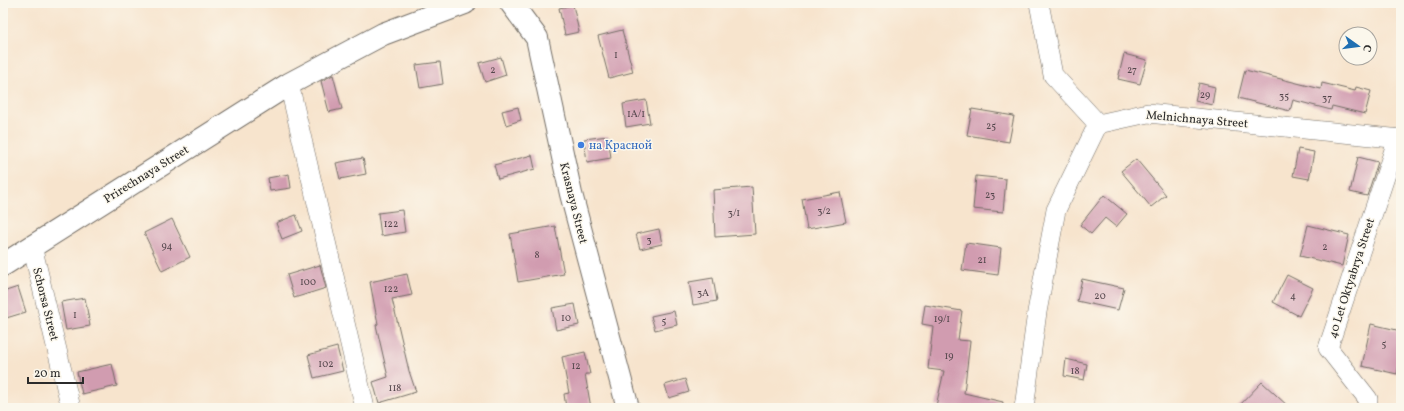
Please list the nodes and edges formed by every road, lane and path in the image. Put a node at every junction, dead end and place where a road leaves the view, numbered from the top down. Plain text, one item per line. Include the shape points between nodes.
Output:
1 (465, 3) edge
2 (511, 3) edge
3 (1039, 3) edge
4 (289, 84) junction
5 (1098, 124) junction
6 (1399, 138) edge
7 (32, 246) junction
8 (3, 265) edge
9 (71, 408) edge
10 (365, 408) edge
11 (628, 408) edge
12 (1024, 408) edge
13 (1367, 408) edge

1 - 4 street, Prirechnaya Street via 383,34
2 - 11 street, Krasnaya Street via 536,38 571,194
3 - 5 street via 1053,75
4 - 7 street, Prirechnaya Street
4 - 10 street
5 - 6 street, Melnichnaya Street via 1148,113
5 - 12 street via 1056,210 1037,312
6 - 13 street, 40 Let Oktyabrya Street via 1328,348 1368,399
7 - 8 street, Prirechnaya Street
7 - 9 street, Schorsa Street

